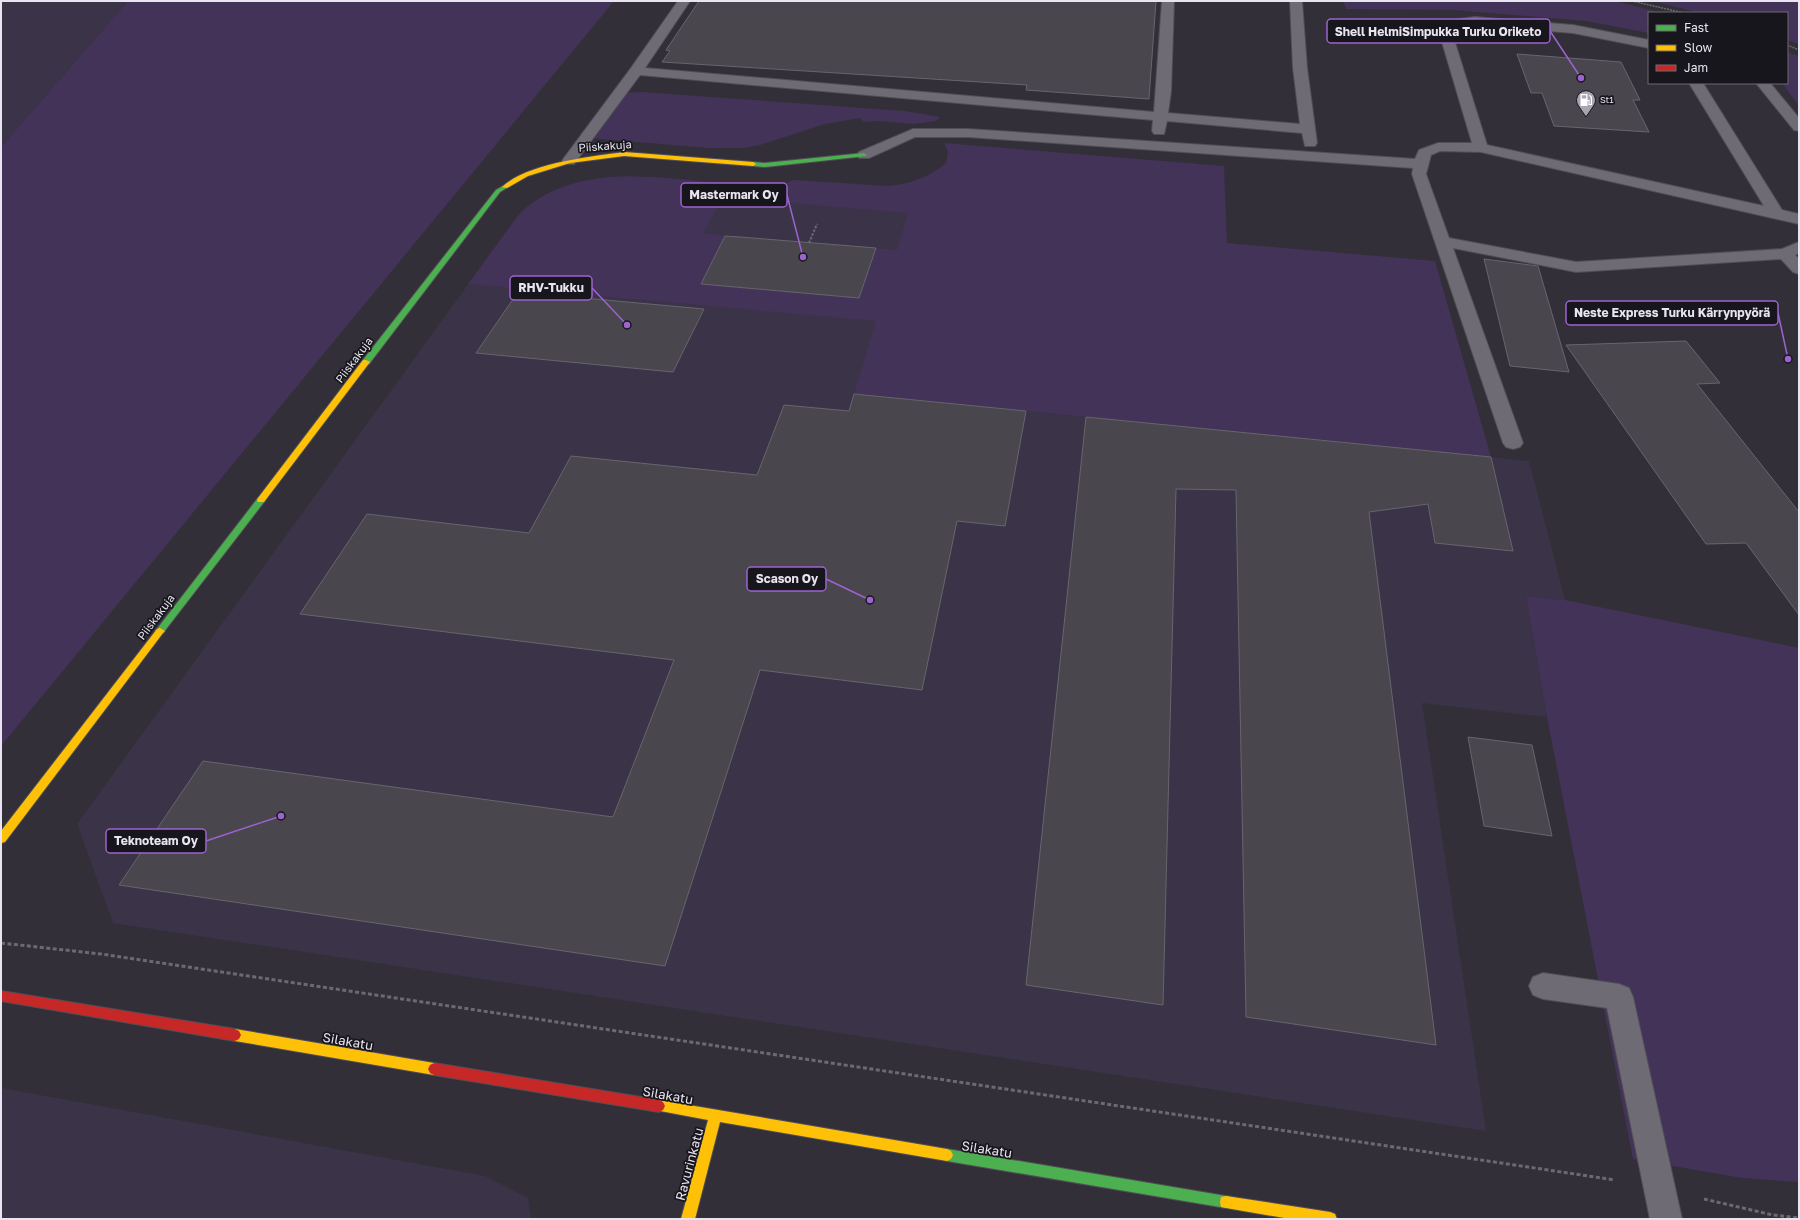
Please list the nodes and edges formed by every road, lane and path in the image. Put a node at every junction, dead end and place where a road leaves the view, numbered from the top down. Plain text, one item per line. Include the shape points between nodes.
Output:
1 (684, 1) edge
2 (1168, 1) edge
3 (1296, 1) edge
4 (1632, 1) edge
5 (1680, 12) edge
6 (1648, 44) edge
7 (1788, 45) edge
8 (1799, 50) edge
9 (636, 71) junction
10 (1697, 84) edge
11 (1763, 84) edge
12 (965, 111) junction
13 (1160, 118) junction
14 (1799, 127) edge
15 (1308, 129) junction
16 (957, 133) junction
17 (1158, 146) junction
18 (1481, 148) junction
19 (864, 155) joint
20 (1312, 156) junction
21 (569, 161) junction
22 (1421, 164) junction
23 (1776, 214) junction
24 (1799, 219) edge
25 (817, 224) dead end
26 (1441, 241) junction
27 (809, 242) dead end
28 (1792, 250) edge
29 (1799, 269) edge
30 (1513, 443) dead end
31 (1, 839) edge
32 (1, 943) edge
33 (1543, 986) dead end
34 (1, 996) edge
35 (715, 1117) junction
36 (1659, 1189) junction
37 (1799, 1218) edge
38 (688, 1219) edge
39 (1330, 1219) edge
40 (1666, 1219) edge

1 - 9 lane
2 - 13 lane via 1164,91
3 - 15 lane via 1300,68
4 - 5 path
6 - 18 lane via 1573,29 1474,21 1456,23 1446,32
7 - 8 path
9 - 12 lane
9 - 21 lane
10 - 23 lane
11 - 14 lane
12 - 13 lane
12 - 16 lane
13 - 15 lane
13 - 17 lane
15 - 20 lane
16 - 17 lane
16 - 19 lane via 913,133
17 - 20 lane
18 - 22 lane via 1438,146 1424,153
18 - 23 lane
19 - 21 street, Piiskakuja via 765,166 624,154
20 - 22 lane
21 - 31 street, Piiskakuja via 526,175 498,192
22 - 26 lane via 1419,174
23 - 24 lane
25 - 27 path
26 - 28 lane via 1576,267
26 - 30 lane
28 - 29 lane
32 - 36 path via 140,960
33 - 36 lane via 1619,998
34 - 35 street, Silakatu
35 - 38 street, Ravurinkatu
35 - 39 street, Silakatu
36 - 37 path via 1773,1215
36 - 40 lane

